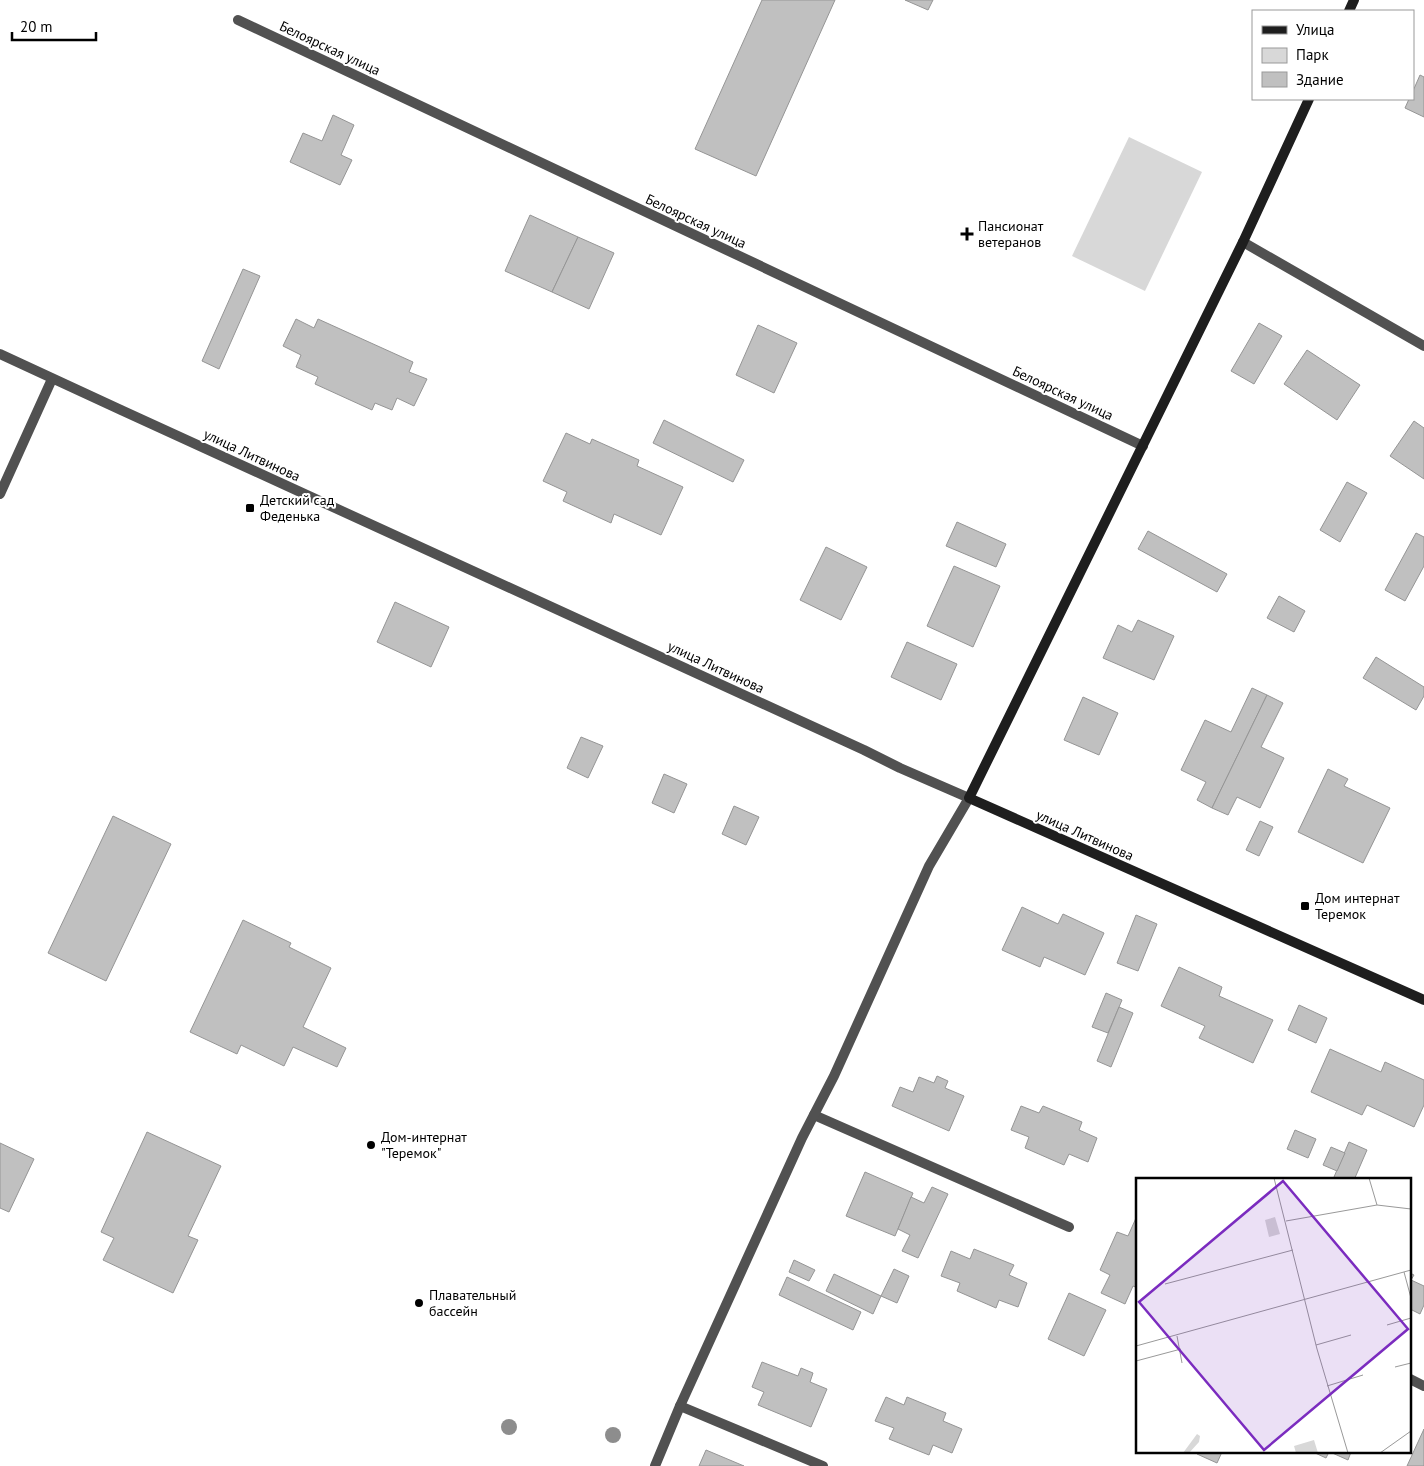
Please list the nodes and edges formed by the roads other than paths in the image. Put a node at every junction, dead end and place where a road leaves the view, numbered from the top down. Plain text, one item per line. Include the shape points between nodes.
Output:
1 (238, 20) dead end
2 (1309, 100) edge
3 (1243, 242) junction
4 (1424, 346) edge
5 (0, 354) edge
6 (52, 379) junction
7 (1143, 446) junction
8 (4, 474) edge
9 (0, 494) edge
10 (969, 798) junction
11 (1424, 1000) edge
12 (814, 1115) junction
13 (1069, 1227) dead end
14 (1412, 1381) edge
15 (1424, 1386) edge
16 (680, 1406) junction
17 (654, 1466) edge
18 (822, 1466) edge

1 - 7 street, Белоярская улица
2 - 3 street
3 - 4 street
3 - 7 street
5 - 6 street, улица Литвинова
6 - 8 street
6 - 10 street, улица Литвинова
7 - 10 street
8 - 9 street
10 - 11 street, улица Литвинова
10 - 12 street via 929,866
12 - 13 street
12 - 16 street
14 - 15 street
16 - 17 street
16 - 18 street

